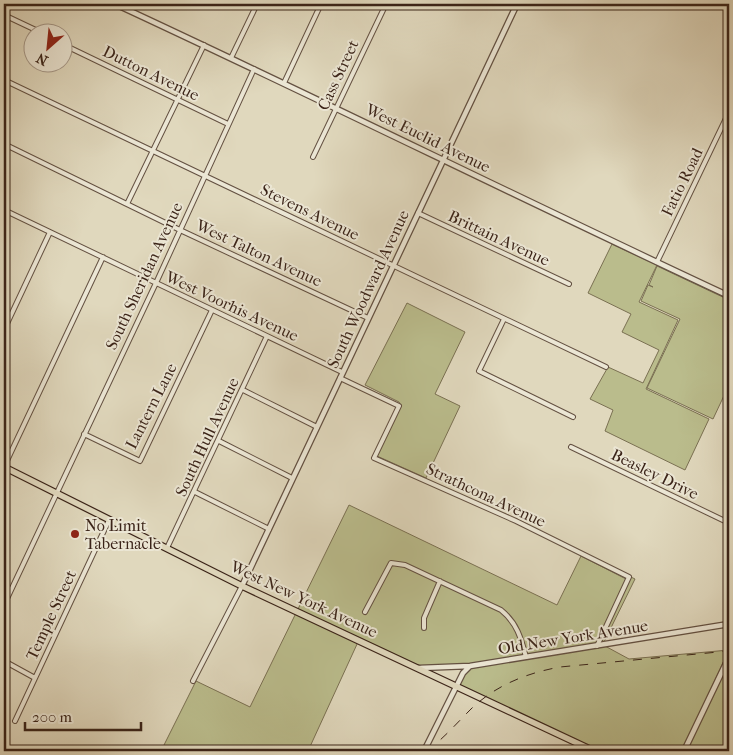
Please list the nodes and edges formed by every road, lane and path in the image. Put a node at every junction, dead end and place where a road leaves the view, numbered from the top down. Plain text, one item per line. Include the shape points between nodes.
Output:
1 (114, 4) edge
2 (257, 4) edge
3 (321, 4) edge
4 (384, 4) edge
5 (517, 4) edge
6 (4, 15) edge
7 (22, 24) edge
8 (204, 46) junction
9 (72, 49) edge
10 (232, 58) junction
11 (254, 69) junction
12 (4, 80) edge
13 (284, 83) junction
14 (178, 100) junction
15 (336, 108) junction
16 (729, 112) edge
17 (228, 124) junction
18 (4, 144) edge
19 (152, 150) junction
20 (313, 156) dead end
21 (444, 160) junction
22 (205, 176) junction
23 (127, 204) junction
24 (4, 210) edge
25 (418, 213) junction
26 (180, 230) junction
27 (50, 232) junction
28 (103, 258) junction
29 (657, 262) junction
30 (393, 266) junction
31 (156, 283) junction
32 (569, 284) dead end
33 (729, 296) edge
34 (212, 310) junction
35 (368, 318) junction
36 (504, 319) junction
37 (4, 330) edge
38 (267, 336) junction
39 (606, 367) dead end
40 (342, 372) junction
41 (340, 378) junction
42 (243, 390) junction
43 (573, 417) dead end
44 (317, 427) junction
45 (84, 434) junction
46 (219, 441) junction
47 (571, 447) dead end
48 (4, 467) edge
49 (292, 478) junction
50 (195, 492) junction
51 (57, 494) junction
52 (109, 520) junction
53 (729, 523) edge
54 (269, 529) junction
55 (167, 548) junction
56 (440, 581) junction
57 (242, 586) junction
58 (4, 605) edge
59 (365, 612) dead end
60 (729, 624) edge
61 (424, 628) dead end
62 (597, 646) junction
63 (729, 656) edge
64 (526, 657) junction
65 (4, 661) edge
66 (470, 666) junction
67 (419, 668) junction
68 (35, 678) junction
69 (194, 681) dead end
70 (456, 686) junction
71 (15, 721) dead end
72 (424, 751) edge
73 (594, 751) edge
74 (684, 751) edge

1 - 8 street, West Euclid Avenue
2 - 10 street
3 - 13 street
4 - 15 street, Cass Street
5 - 21 street, South Woodward Avenue
6 - 7 street
8 - 10 street, West Euclid Avenue
8 - 14 street
9 - 14 street, Dutton Avenue
10 - 11 street, West Euclid Avenue
11 - 13 street, West Euclid Avenue
11 - 17 street, South Sheridan Avenue
12 - 19 street, Stevens Avenue
13 - 15 street, West Euclid Avenue
14 - 17 street, Dutton Avenue
14 - 19 street
15 - 20 street, Cass Street
15 - 21 street, West Euclid Avenue
16 - 29 street, Fatio Road
17 - 22 street, South Sheridan Avenue
18 - 23 street, West Talton Avenue
19 - 22 street, Stevens Avenue
19 - 23 street
21 - 25 street, South Woodward Avenue
21 - 29 street, West Euclid Avenue
22 - 26 street, South Sheridan Avenue
22 - 30 street, Stevens Avenue
23 - 26 street, West Talton Avenue
24 - 27 street, West Voorhis Avenue
25 - 30 street, South Woodward Avenue
25 - 32 street, Brittain Avenue
26 - 31 street, South Sheridan Avenue
26 - 35 street, West Talton Avenue
27 - 28 street, West Voorhis Avenue
27 - 37 street
28 - 31 street, West Voorhis Avenue
28 - 48 street
29 - 33 street, West Euclid Avenue
30 - 35 street, South Woodward Avenue
30 - 36 street, Stevens Avenue
31 - 34 street, West Voorhis Avenue
31 - 45 street, South Sheridan Avenue
34 - 38 street, West Voorhis Avenue
34 - 45 street, Lantern Lane via 140,460
35 - 40 street, South Woodward Avenue
36 - 39 street, Stevens Avenue
36 - 43 street via 479,371
38 - 40 street, West Voorhis Avenue
38 - 42 street, South Hull Avenue
40 - 41 street, South Woodward Avenue
41 - 44 street, South Woodward Avenue
41 - 62 street, Strathcona Avenue via 399,406 374,458 516,521 629,578
42 - 44 street
42 - 46 street, South Hull Avenue
44 - 49 street, South Woodward Avenue
45 - 51 street, South Sheridan Avenue
46 - 49 street
46 - 50 street, South Hull Avenue
47 - 53 street, Beasley Drive
48 - 51 main road, West New York Avenue
49 - 54 street, South Woodward Avenue
50 - 54 street
50 - 55 street, South Hull Avenue
51 - 52 main road, West New York Avenue
51 - 58 street, South Sheridan Avenue
52 - 55 main road, West New York Avenue
52 - 68 street, Temple Street
54 - 57 street, South Woodward Avenue
55 - 57 main road, West New York Avenue
56 - 59 street via 405,565 391,563
56 - 61 street via 424,618
56 - 64 street via 510,617 520,634
57 - 67 main road, West New York Avenue
57 - 69 street
60 - 62 street, Old New York Avenue
62 - 64 street, Old New York Avenue
63 - 74 street
64 - 66 street, Old New York Avenue
65 - 68 street
66 - 67 street, Old New York Avenue
66 - 70 street via 462,673
67 - 70 main road, West New York Avenue
68 - 71 street, Temple Street
70 - 72 street
70 - 73 main road, West New York Avenue

